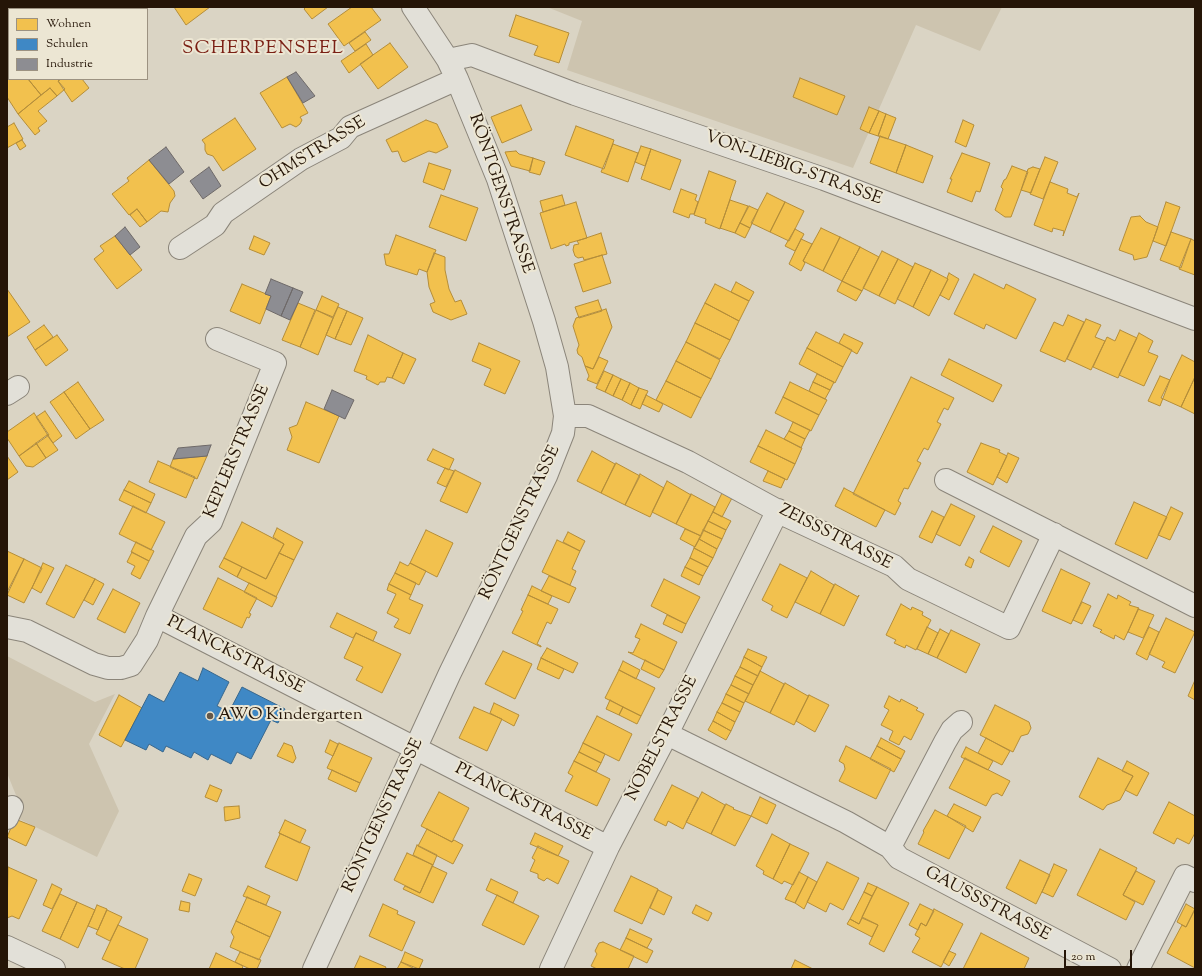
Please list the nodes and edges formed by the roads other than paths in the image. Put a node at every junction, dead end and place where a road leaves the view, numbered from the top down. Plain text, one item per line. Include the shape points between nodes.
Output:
1 (413, 7) edge
2 (453, 70) junction
3 (180, 248) dead end
4 (1195, 319) edge
5 (217, 339) dead end
6 (565, 416) junction
7 (946, 480) dead end
8 (778, 510) junction
9 (1054, 534) junction
10 (1195, 606) edge
11 (157, 616) junction
12 (7, 627) edge
13 (961, 722) dead end
14 (667, 734) junction
15 (416, 747) junction
16 (608, 847) junction
17 (890, 847) junction
18 (1195, 881) edge
19 (7, 947) edge
20 (54, 969) edge
21 (314, 969) edge
22 (551, 969) edge
23 (1110, 969) edge
24 (1138, 969) edge

1 - 2 street
2 - 3 street, OHMSTRASSE via 350,127 341,138 301,159 223,213 215,225
2 - 4 street, VON-LIEBIG-STRASSE via 472,55 575,94 836,183
2 - 6 street, RÖNTGENSTRASSE via 498,179 542,313 557,367
5 - 11 street, KEPLERSTRASSE via 275,363 211,522 196,536
6 - 8 street, ZEISSSTRASSE via 588,416 688,462
6 - 15 street, RÖNTGENSTRASSE via 563,433 546,476
7 - 9 street
8 - 9 street, ZEISSSTRASSE via 894,566 908,579 1009,628
8 - 14 street, NOBELSTRASSE
9 - 10 street
11 - 12 street, PLANCKSTRASSE via 147,640 131,665 121,668 94,664 27,631
11 - 15 street, PLANCKSTRASSE
13 - 17 street via 952,730 945,742
14 - 16 street, NOBELSTRASSE
14 - 17 street, GAUSSSTRASSE via 846,822
15 - 16 street, PLANCKSTRASSE
15 - 21 street, RÖNTGENSTRASSE
16 - 22 street, NOBELSTRASSE
17 - 23 street, GAUSSSTRASSE via 906,862
18 - 24 street via 1186,876
19 - 20 street

